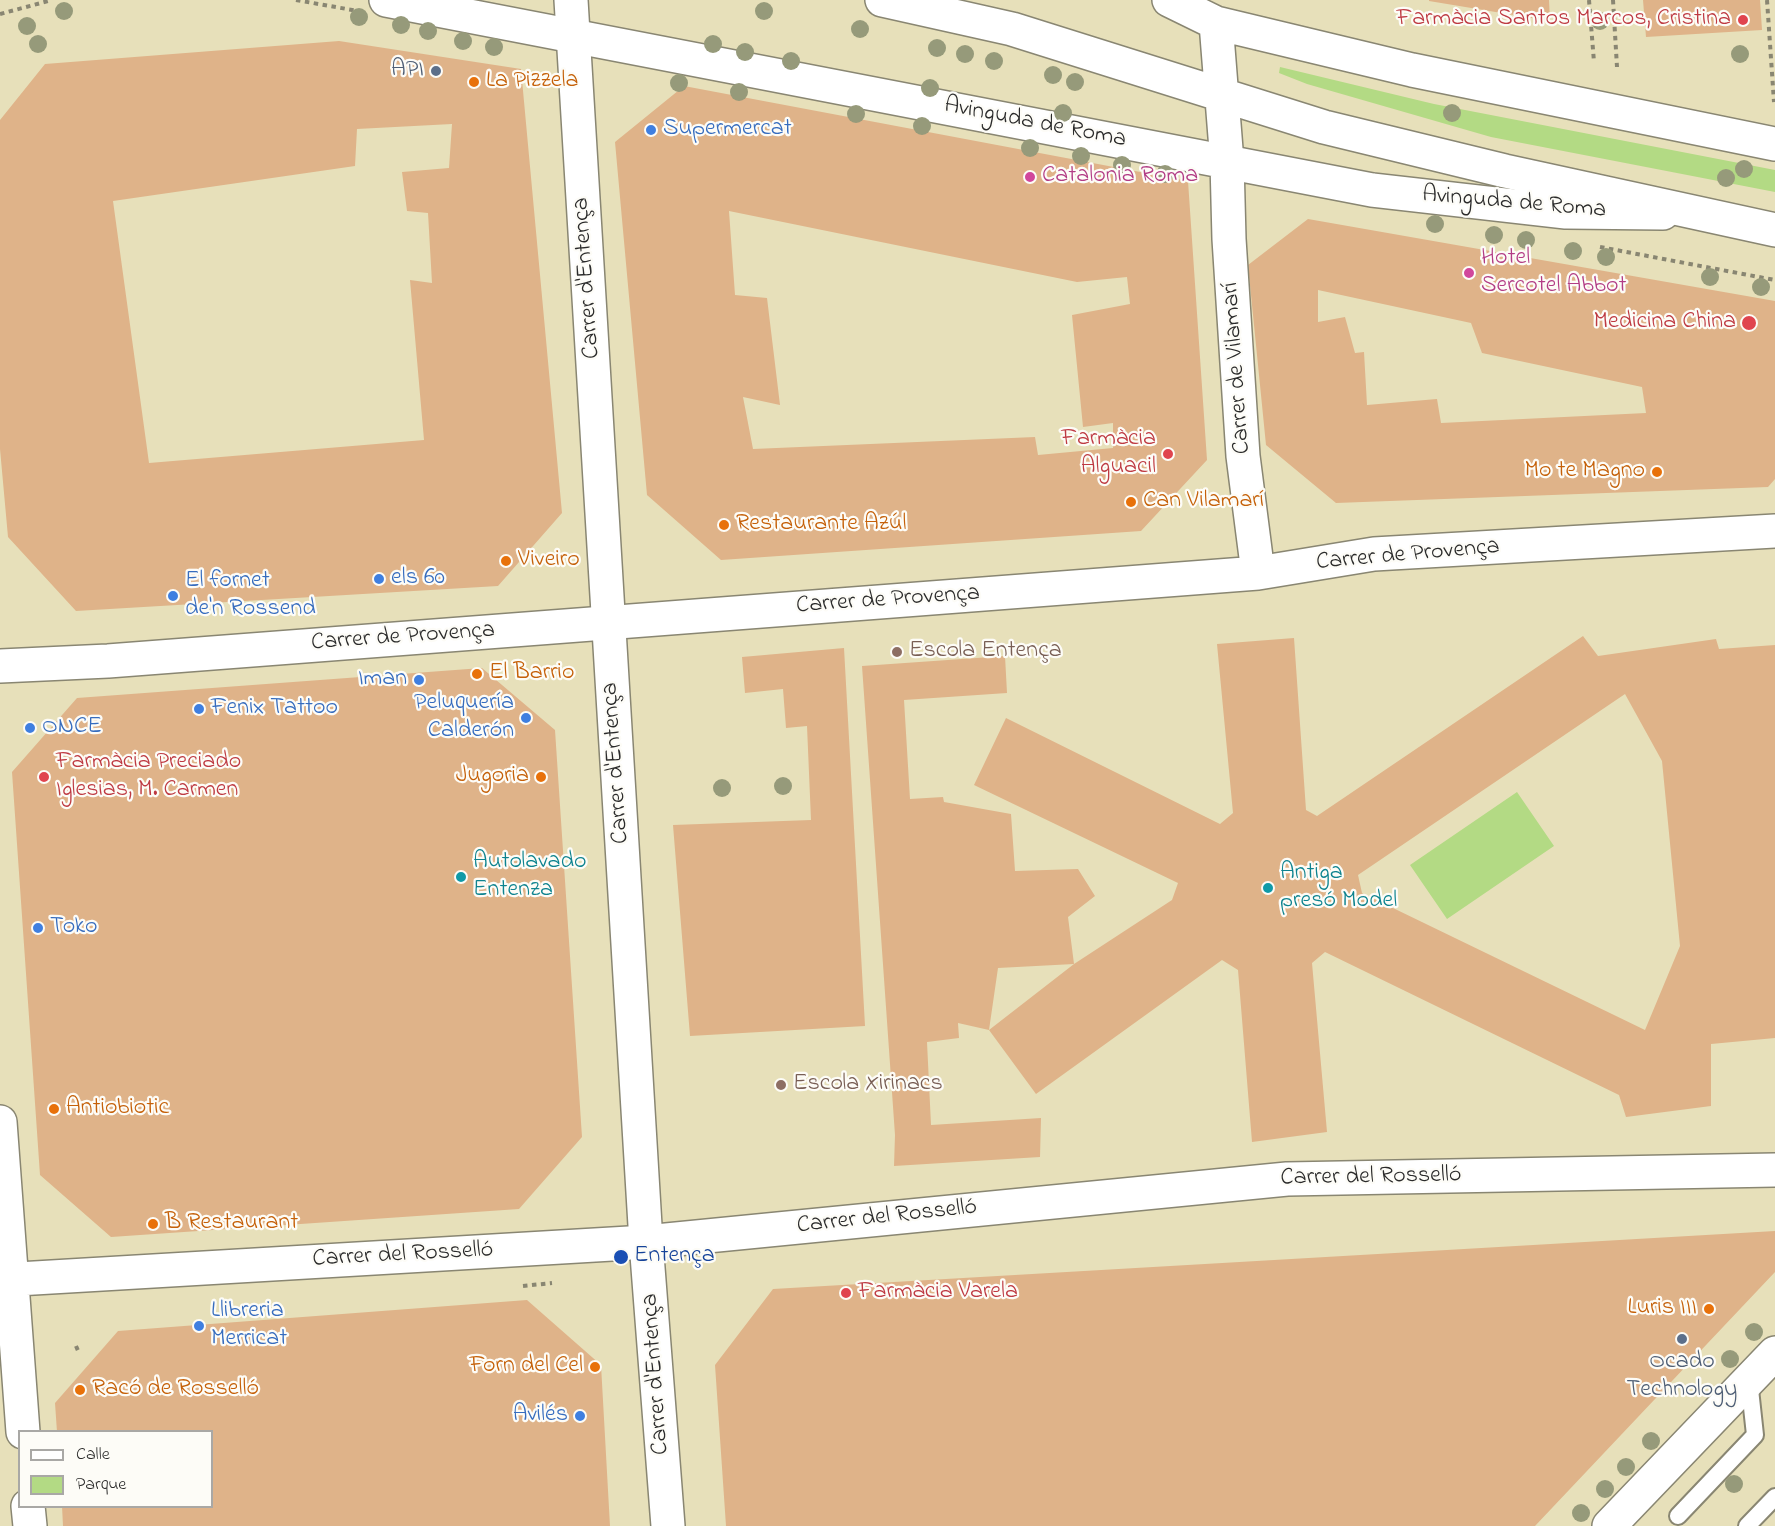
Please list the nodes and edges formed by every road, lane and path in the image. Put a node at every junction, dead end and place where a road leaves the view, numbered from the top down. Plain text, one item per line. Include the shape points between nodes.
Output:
1 (52, 0) edge
2 (386, 0) edge
3 (571, 0) edge
4 (882, 0) edge
5 (1169, 0) edge
6 (1589, 0) edge
7 (1613, 0) edge
8 (1767, 0) edge
9 (1215, 11) edge
10 (0, 14) edge
11 (574, 36) junction
12 (1594, 62) dead end
13 (1617, 68) dead end
14 (1222, 95) junction
15 (1774, 102) edge
16 (1775, 144) edge
17 (1227, 162) junction
18 (1689, 213) junction
19 (1775, 230) edge
20 (1775, 531) edge
21 (1258, 573) junction
22 (609, 621) junction
23 (0, 666) edge
24 (0, 1122) edge
25 (1775, 1170) edge
26 (646, 1242) junction
27 (6, 1280) edge
28 (555, 1282) dead end
29 (523, 1286) dead end
30 (76, 1346) dead end
31 (78, 1353) dead end
32 (1775, 1353) edge
33 (1749, 1380) junction
34 (23, 1430) edge
35 (1775, 1497) edge
36 (28, 1508) edge
37 (1678, 1516) dead end
38 (30, 1526) edge
39 (668, 1526) edge
40 (1609, 1526) edge
41 (1747, 1526) edge

1 - 10 path
2 - 11 street, Avinguda de Roma
3 - 11 street, Carrer d'Entença
4 - 14 street, Avinguda de Roma via 1012,29
5 - 9 street
6 - 12 path
7 - 13 path
8 - 15 path
9 - 14 street, Carrer de Vilamarí
9 - 16 street via 1412,70
11 - 17 street, Avinguda de Roma
11 - 22 street, Carrer d'Entença
14 - 17 street, Carrer de Vilamarí
14 - 18 street, Avinguda de Roma via 1324,127
17 - 18 street, Avinguda de Roma via 1372,190 1479,203 1566,212
17 - 21 street, Carrer de Vilamarí via 1243,456
18 - 19 street, Avinguda de Roma
20 - 21 street, Carrer de Provença via 1374,554
21 - 22 street, Carrer de Provença
22 - 23 street, Carrer de Provença
22 - 26 street, Carrer d'Entença
24 - 27 street
25 - 26 street, Carrer del Rosselló via 1287,1179
26 - 27 street, Carrer del Rosselló
26 - 39 street, Carrer d'Entença
27 - 34 street
28 - 29 path
30 - 31 path
32 - 33 street
33 - 37 lane via 1755,1435
33 - 40 street
35 - 41 lane
36 - 38 street

